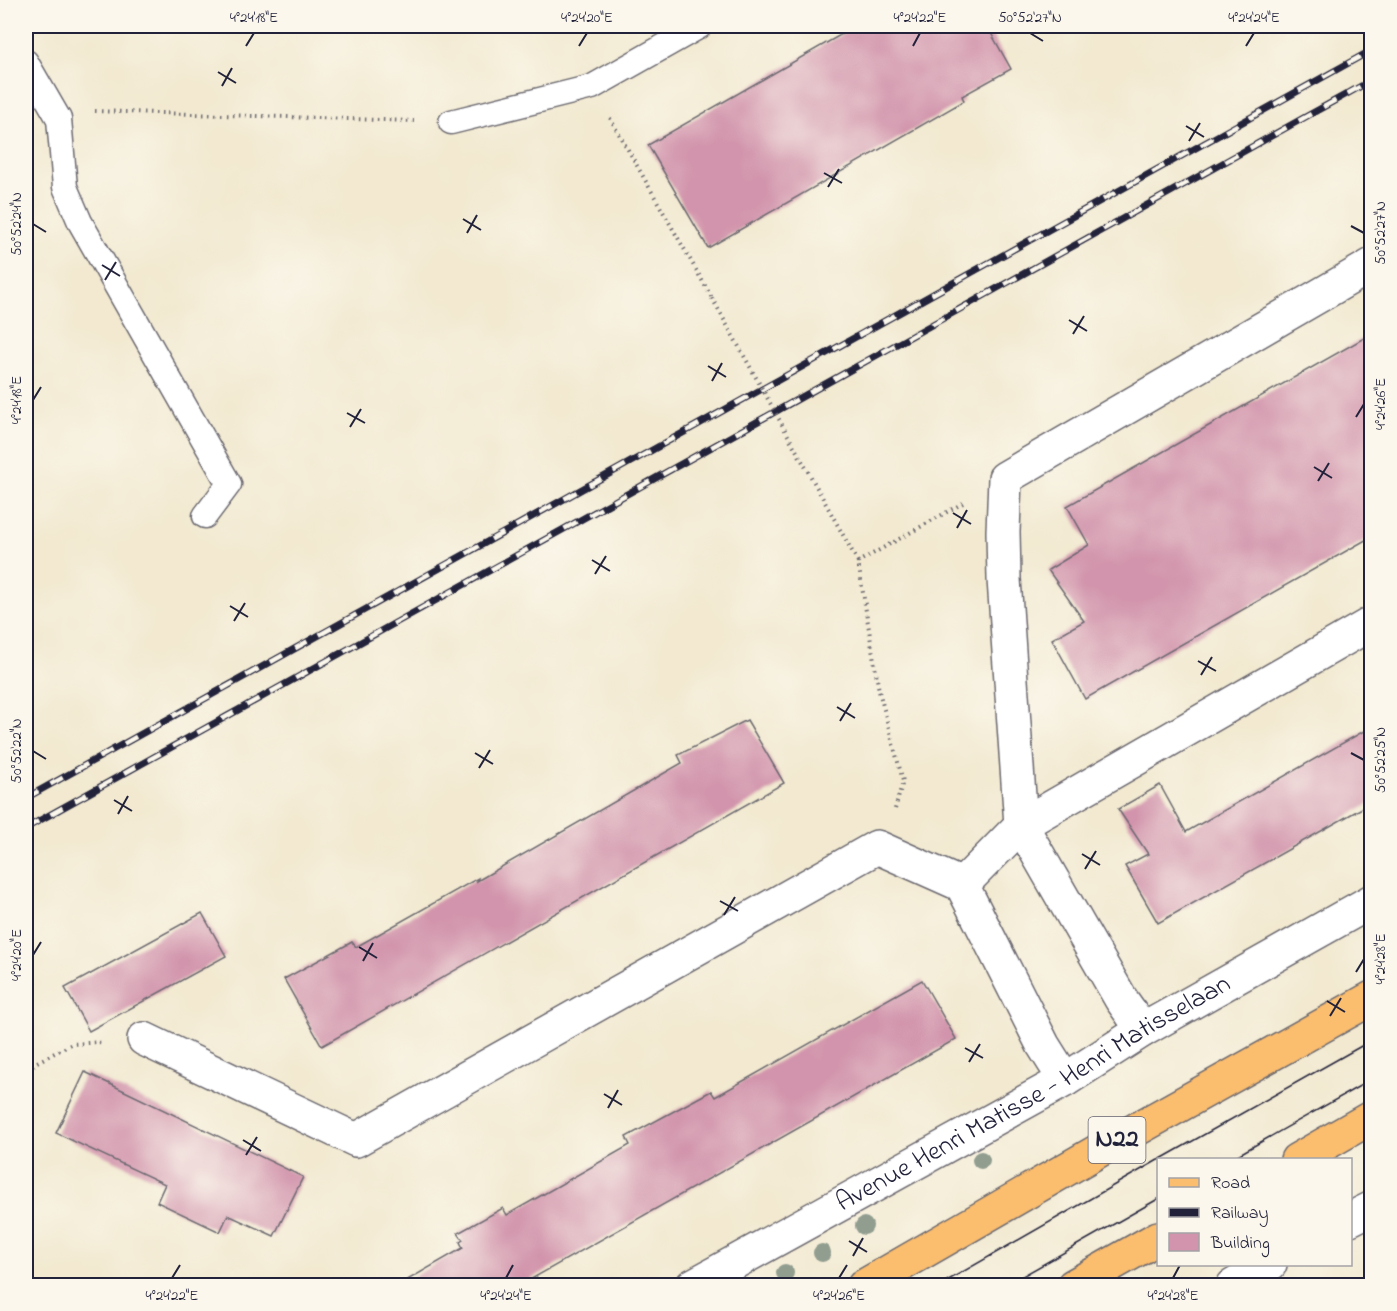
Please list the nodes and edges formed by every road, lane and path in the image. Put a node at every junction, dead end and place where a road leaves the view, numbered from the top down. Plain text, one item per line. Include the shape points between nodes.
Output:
1 (700, 26) edge
2 (26, 62) edge
3 (592, 87) junction
4 (59, 118) junction
5 (451, 122) joint
6 (1371, 266) edge
7 (205, 516) dead end
8 (937, 518) dead end
9 (858, 562) junction
10 (1371, 623) edge
11 (1021, 825) junction
12 (877, 847) junction
13 (962, 885) junction
14 (1371, 901) edge
15 (1371, 998) edge
16 (1143, 1030) junction
17 (144, 1039) joint
18 (26, 1076) edge
19 (1065, 1080) junction
20 (1371, 1117) edge
21 (1300, 1158) edge
22 (1371, 1208) edge
23 (1352, 1218) edge
24 (1157, 1239) edge
25 (1267, 1266) edge
26 (692, 1286) edge
27 (864, 1286) edge
28 (1074, 1286) edge
29 (1233, 1286) edge

1 - 3 lane
2 - 4 lane
3 - 5 lane
3 - 9 path, bridge
4 - 5 path via 89,111
4 - 7 lane via 65,187 80,222 229,484
6 - 11 street via 1005,478 1004,579
8 - 9 path
9 - 12 path via 879,691 903,782 891,823
10 - 11 street
11 - 13 street
11 - 16 street via 1121,999
12 - 13 street
12 - 17 street via 356,1140
13 - 19 street via 1043,1045
14 - 16 street, Avenue Henri Matisse - Henri Matisselaan
15 - 27 main road, N22
16 - 19 street, Avenue Henri Matisse - Henri Matisselaan
17 - 18 path via 72,1044 37,1062
19 - 26 street, Avenue Henri Matisse - Henri Matisselaan
20 - 21 main road
22 - 23 street
24 - 28 main road
25 - 29 street

